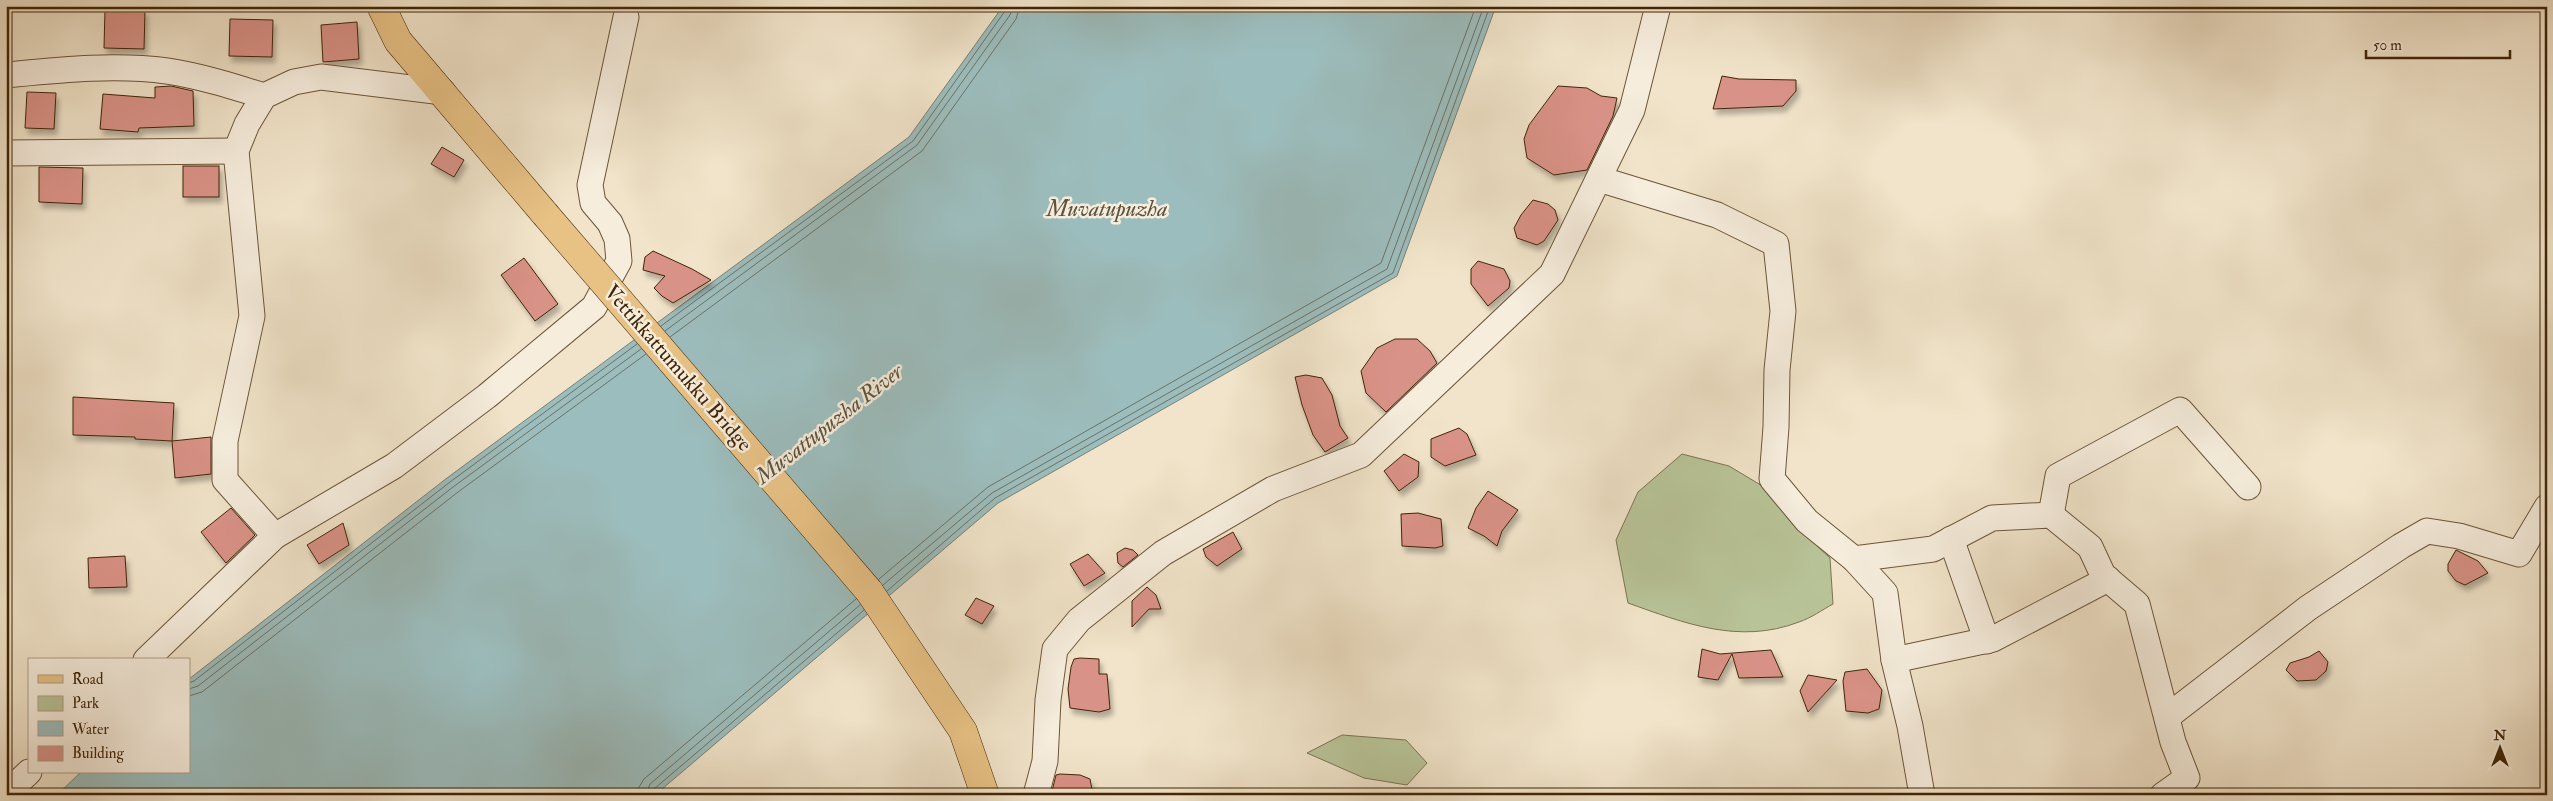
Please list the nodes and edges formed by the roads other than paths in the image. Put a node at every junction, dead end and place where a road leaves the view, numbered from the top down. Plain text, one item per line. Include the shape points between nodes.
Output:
1 (381, 6) edge
2 (1658, 6) edge
3 (626, 17) dead end
4 (6, 75) edge
5 (444, 92) junction
6 (264, 96) junction
7 (236, 150) junction
8 (6, 153) edge
9 (1599, 179) junction
10 (2248, 487) dead end
11 (2547, 507) edge
12 (2051, 515) junction
13 (275, 536) junction
14 (1951, 539) junction
15 (1854, 559) junction
16 (2108, 579) junction
17 (1987, 641) junction
18 (148, 658) edge
19 (1894, 660) junction
20 (2167, 717) junction
21 (28, 773) edge
22 (6, 794) edge
23 (985, 795) edge
24 (1036, 795) edge
25 (1922, 795) edge
26 (2163, 795) edge

1 - 5 main road, Vettikkattumukku Bridge via 398,41
2 - 9 street via 1632,110
3 - 13 street via 590,185 593,203 610,222 617,239 619,261 594,307 487,396 394,466
4 - 6 street via 89,68 165,71 205,78
5 - 6 street via 321,77 294,82
5 - 23 main road, Vettikkattumukku Bridge, bridge via 869,591 963,731
6 - 7 street
7 - 8 street
7 - 13 street via 252,316 225,441 225,480
9 - 15 street via 1717,215 1776,244 1783,311 1772,479 1807,520
9 - 24 street via 1552,274 1362,455 1264,494 1163,553 1079,620 1055,649 1045,761
10 - 12 street via 2180,410 2058,476
11 - 20 street via 2518,554 2459,536 2427,531 2308,608
12 - 14 street via 1992,518
12 - 16 street via 2090,547
13 - 18 street
14 - 15 street via 1933,549
14 - 17 street
15 - 19 street via 1885,593
16 - 17 street
16 - 20 street via 2137,604
17 - 19 street
19 - 25 street
20 - 26 street via 2187,778
21 - 22 street

